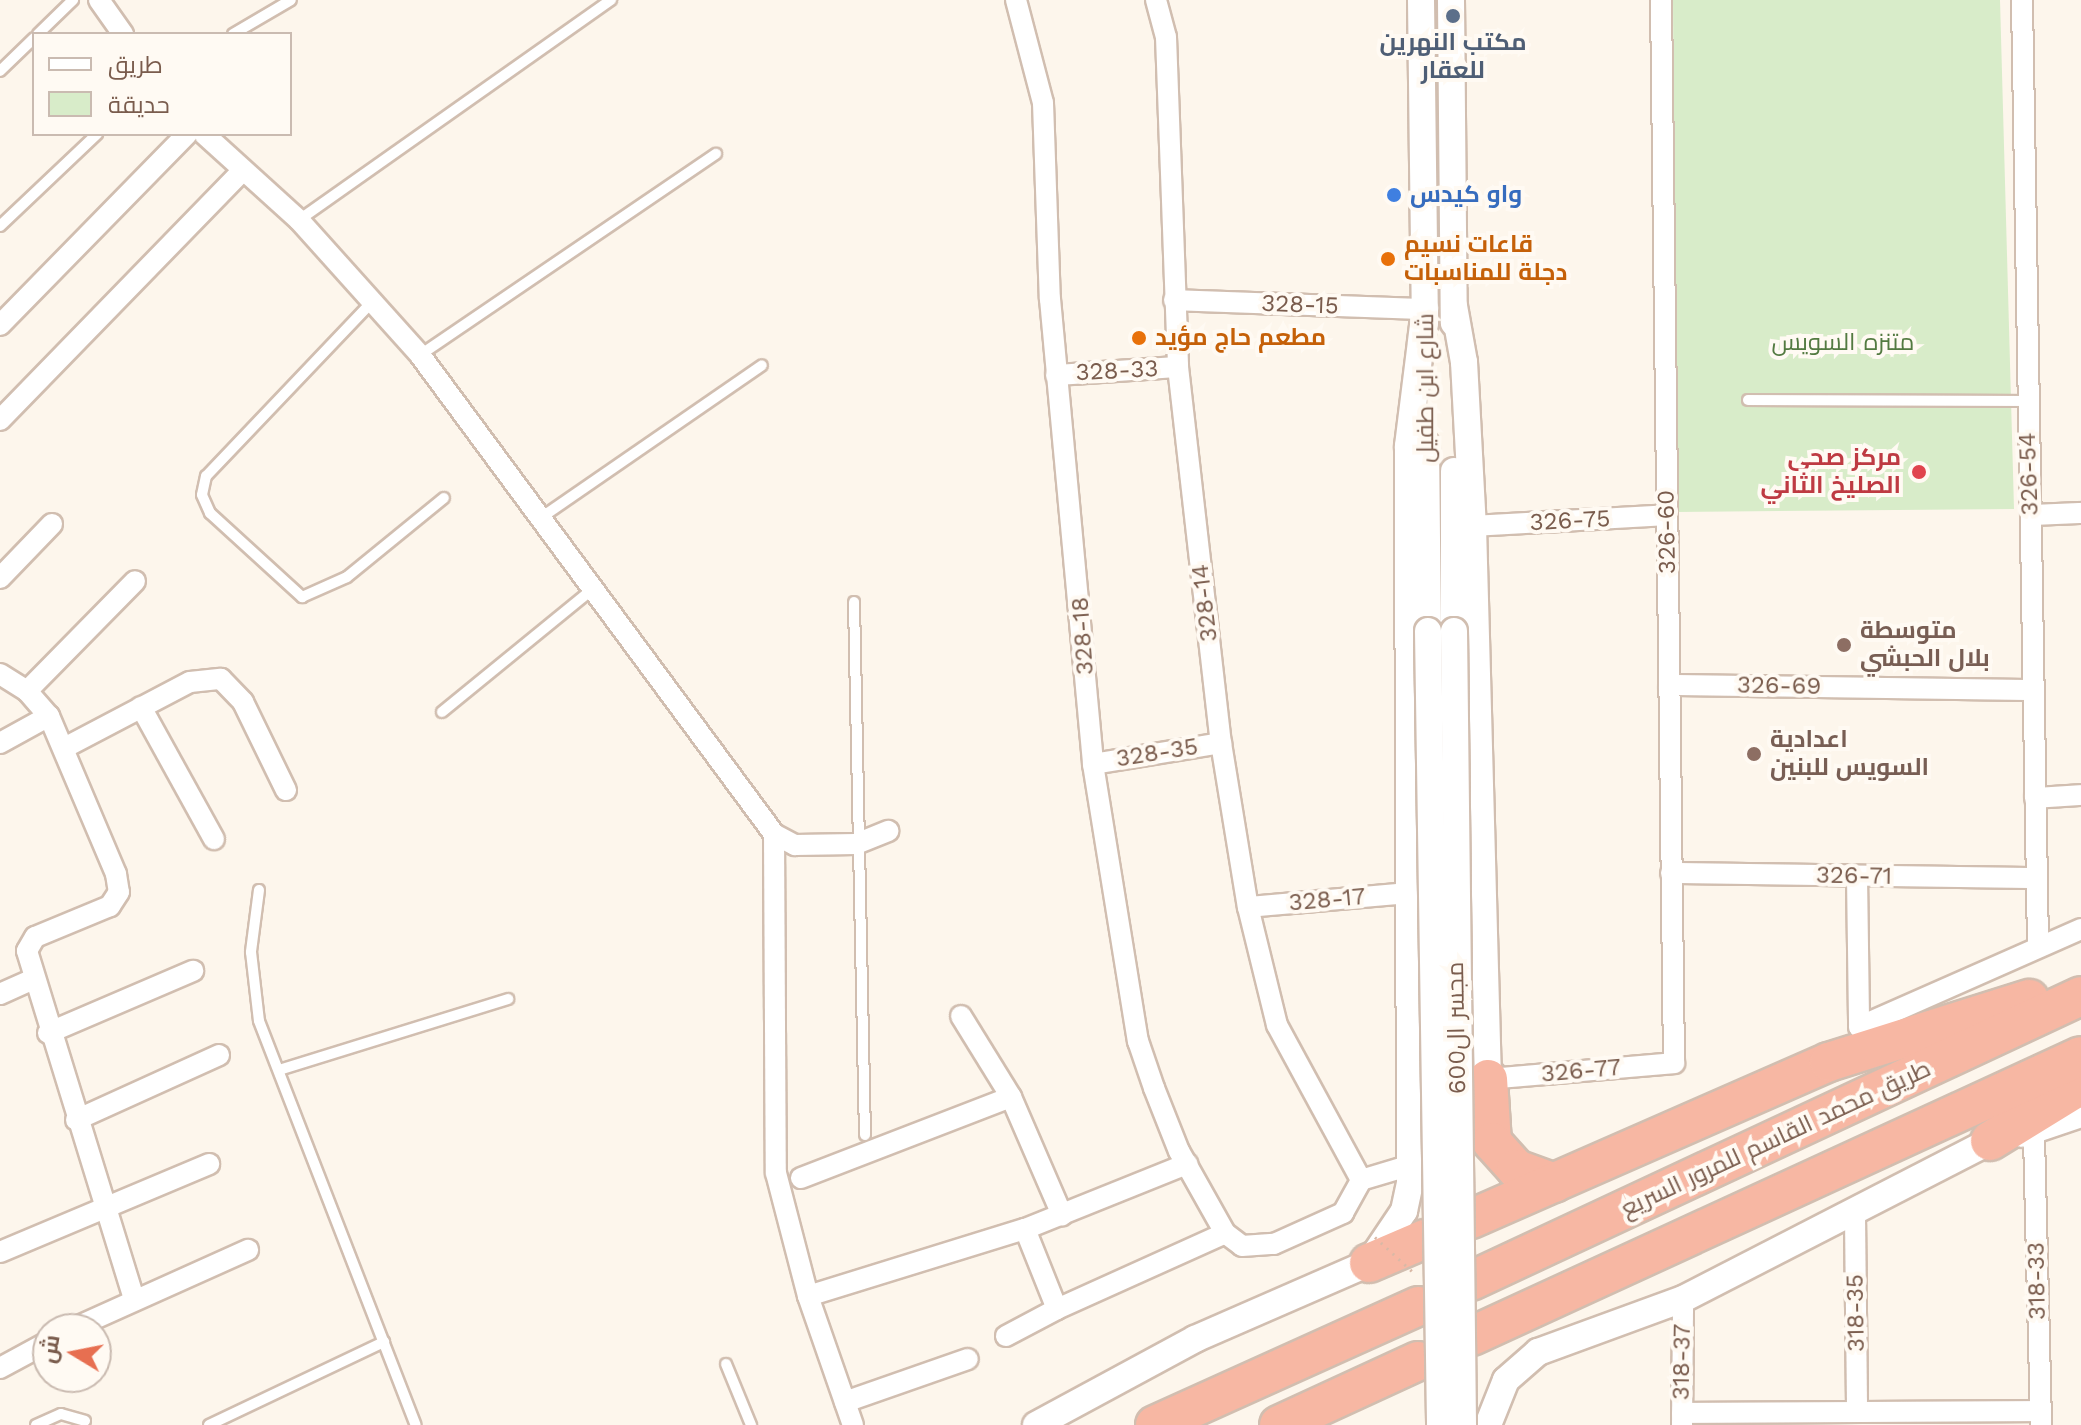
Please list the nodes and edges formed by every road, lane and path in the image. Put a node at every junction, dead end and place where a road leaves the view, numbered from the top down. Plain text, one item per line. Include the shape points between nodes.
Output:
1 (73, 0) edge
2 (99, 0) edge
3 (291, 0) edge
4 (611, 0) edge
5 (1016, 0) edge
6 (1156, 0) edge
7 (1169, 0) edge
8 (1421, 0) edge
9 (1451, 0) edge
10 (1661, 0) edge
11 (2022, 0) edge
12 (40, 32) edge
13 (122, 32) edge
14 (236, 32) edge
15 (1166, 37) junction
16 (32, 40) edge
17 (0, 71) edge
18 (95, 136) edge
19 (185, 136) edge
20 (206, 136) edge
21 (716, 154) dead end
22 (241, 172) junction
23 (299, 220) junction
24 (0, 226) edge
25 (1174, 300) junction
26 (371, 303) junction
27 (1454, 306) junction
28 (1425, 309) junction
29 (0, 325) edge
30 (420, 355) junction
31 (762, 365) dead end
32 (1178, 367) junction
33 (1056, 375) junction
34 (1748, 400) dead end
35 (2026, 401) junction
36 (0, 420) edge
37 (444, 498) dead end
38 (2081, 513) edge
39 (1667, 515) junction
40 (2031, 515) junction
41 (542, 517) junction
42 (52, 524) dead end
43 (1473, 526) junction
44 (0, 578) edge
45 (135, 581) dead end
46 (594, 588) junction
47 (854, 602) dead end
48 (1428, 631) joint
49 (1454, 631) joint
50 (0, 674) edge
51 (1669, 685) junction
52 (2034, 690) junction
53 (27, 691) junction
54 (141, 707) junction
55 (442, 712) dead end
56 (49, 716) junction
57 (0, 743) edge
58 (1221, 743) junction
59 (66, 747) junction
60 (1093, 764) junction
61 (286, 790) dead end
62 (2081, 795) edge
63 (2035, 798) junction
64 (889, 831) dead end
65 (774, 834) junction
66 (214, 839) dead end
67 (856, 844) junction
68 (1671, 873) junction
69 (1857, 876) junction
70 (2036, 878) junction
71 (259, 890) dead end
72 (1407, 893) junction
73 (1248, 907) junction
74 (2081, 929) edge
75 (2038, 947) junction
76 (193, 971) dead end
77 (31, 980) junction
78 (2081, 983) edge
79 (0, 994) edge
80 (2081, 996) edge
81 (508, 999) dead end
82 (961, 1016) dead end
83 (48, 1033) junction
84 (219, 1055) dead end
85 (2081, 1056) edge
86 (1674, 1063) joint
87 (279, 1070) junction
88 (1488, 1079) junction
89 (2081, 1085) edge
90 (1011, 1097) junction
91 (2081, 1117) edge
92 (76, 1120) junction
93 (865, 1135) dead end
94 (2034, 1136) junction
95 (1990, 1141) junction
96 (209, 1164) dead end
97 (1187, 1164) junction
98 (1411, 1165) junction
99 (801, 1178) dead end
100 (1361, 1180) junction
101 (1555, 1183) junction
102 (105, 1209) junction
103 (1062, 1215) junction
104 (1855, 1215) junction
105 (1471, 1219) dead end
106 (1025, 1229) junction
107 (1425, 1239) dead end
108 (1234, 1240) junction
109 (248, 1250) dead end
110 (1372, 1250) junction
111 (0, 1252) edge
112 (1471, 1281) dead end
113 (1420, 1293) joint
114 (133, 1296) junction
115 (808, 1296) junction
116 (1683, 1299) junction
117 (1057, 1309) junction
118 (102, 1313) edge
119 (1006, 1336) dead end
120 (1472, 1336) dead end
121 (384, 1342) junction
122 (32, 1351) edge
123 (968, 1359) dead end
124 (1418, 1361) dead end
125 (726, 1364) dead end
126 (0, 1368) edge
127 (845, 1402) junction
128 (1857, 1412) junction
129 (2040, 1418) edge
130 (1682, 1419) edge
131 (85, 1421) dead end
132 (36, 1425) edge
133 (209, 1425) edge
134 (416, 1425) edge
135 (751, 1425) edge
136 (853, 1425) edge
137 (1036, 1425) edge
138 (1155, 1425) edge
139 (1279, 1425) edge
140 (1440, 1425) edge
141 (1463, 1425) edge
142 (1488, 1425) edge

1 - 12 lane
2 - 13 street
3 - 14 lane
4 - 23 lane
5 - 33 street, 328-18 via 1043,103
6 - 15 street, 328-14
7 - 15 street
8 - 28 street, شارع ابن طفيل
9 - 27 street, شارع ابن طفيل
10 - 39 street, 326-60
11 - 35 street, 326-54
15 - 25 street, 328-14
16 - 17 lane
18 - 24 lane
19 - 29 street
20 - 22 street
21 - 30 lane
22 - 23 street
22 - 36 street
23 - 26 street
25 - 28 street, 328-15
25 - 32 street, 328-14
26 - 30 street
26 - 37 lane via 206,476 202,495 210,513 302,597 347,577
27 - 43 street via 1466,379
27 - 49 street, شارع ابن طفيل
28 - 48 street, شارع ابن طفيل
28 - 72 street via 1408,446
30 - 41 street
31 - 41 lane
32 - 33 street, 328-33
32 - 58 street, 328-14
33 - 60 street, 328-18 via 1083,606
34 - 35 lane
35 - 40 street, 326-54
38 - 40 street
39 - 43 street, 326-75
39 - 51 street, 326-60
40 - 52 street, 326-54
41 - 46 street
42 - 44 street
43 - 88 street
45 - 53 street
46 - 55 lane
46 - 65 street
47 - 67 lane
48 - 140 street, مجسر ال600, bridge
49 - 141 street, مجسر ال600, bridge
50 - 53 street
51 - 52 street, 326-69
51 - 68 street, 326-60
52 - 63 street, 326-54
53 - 56 street
54 - 59 street
54 - 61 street via 190,682 221,679 243,702
54 - 66 street
56 - 57 street
56 - 59 street
58 - 60 street, 328-35
58 - 73 street, 328-14
59 - 77 street via 119,892 110,906 35,937 27,951
60 - 97 street, 328-18 via 1138,1041
62 - 63 street
63 - 70 street, 326-54
64 - 67 street
65 - 67 street via 795,845
65 - 115 street via 776,1173
67 - 93 lane
68 - 69 street, 326-71
68 - 86 street, 326-60
69 - 70 street, 326-71
69 - 75 street via 1859,1027
70 - 75 street, 326-54
71 - 87 lane via 251,952 259,1021
72 - 73 street, 328-17
72 - 98 street
73 - 100 street, 328-14 via 1277,1025
74 - 75 street
76 - 83 street
77 - 79 street
77 - 83 street
78 - 101 highway via 1829,1062
80 - 112 highway, طريق محمد القاسم للمرور السريع
81 - 87 lane
82 - 90 street
83 - 92 street
84 - 92 street
85 - 120 highway
86 - 88 street, 326-77
87 - 121 lane
88 - 101 highway via 1492,1142 1516,1169
89 - 95 highway
90 - 99 street
90 - 103 street
91 - 94 street
92 - 102 street
94 - 95 street
94 - 129 street, 318-33
95 - 104 street
96 - 102 street
97 - 103 street
97 - 108 street, 328-18
98 - 100 street
98 - 110 street via 1404,1211
100 - 108 street via 1343,1213 1274,1244
101 - 105 highway
102 - 111 street
102 - 114 street
103 - 106 street
104 - 116 street
104 - 128 street, 318-35
106 - 115 street
106 - 117 street
107 - 110 highway
108 - 117 street
109 - 114 street
110 - 113 path, bridge
110 - 137 street
113 - 138 highway
114 - 118 street
115 - 127 street
116 - 130 street, 318-37
116 - 142 street via 1538,1352 1506,1380
117 - 119 street
121 - 133 lane
121 - 134 lane
122 - 126 street
123 - 127 street
124 - 139 highway
125 - 135 lane
127 - 136 street
128 - 129 street
128 - 130 street
131 - 132 lane via 61,1414

